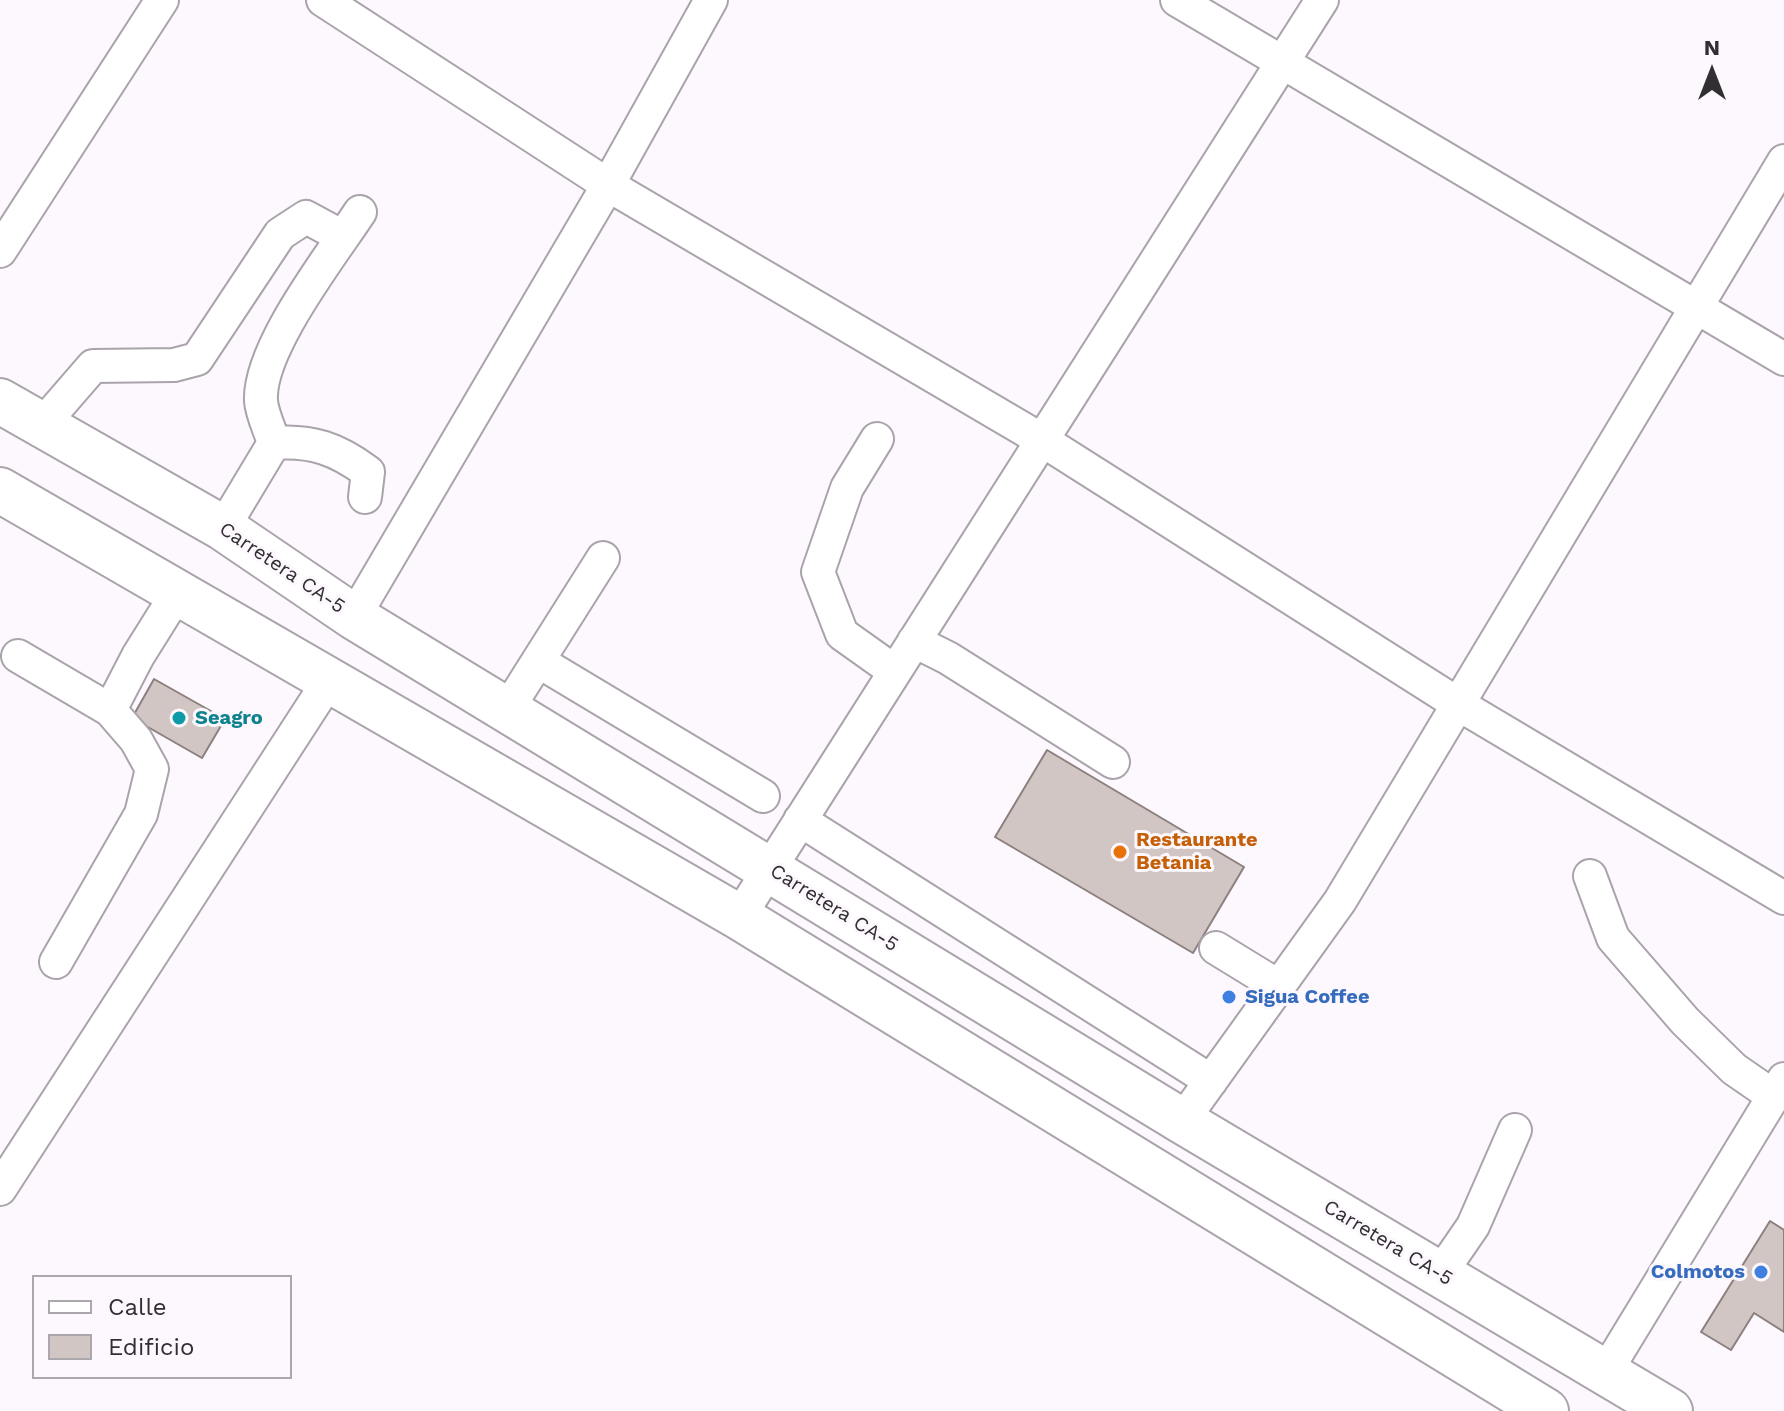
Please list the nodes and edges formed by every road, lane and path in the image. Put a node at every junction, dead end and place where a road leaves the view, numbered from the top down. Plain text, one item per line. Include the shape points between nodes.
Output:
1 (162, 0) edge
2 (323, 0) edge
3 (711, 0) edge
4 (1177, 0) edge
5 (1322, 0) edge
6 (1283, 62) junction
7 (1784, 161) edge
8 (608, 185) junction
9 (0, 251) edge
10 (1696, 307) junction
11 (1784, 359) edge
12 (0, 401) edge
13 (41, 426) junction
14 (877, 439) dead end
15 (1042, 440) junction
16 (274, 443) junction
17 (0, 490) edge
18 (365, 497) dead end
19 (223, 528) junction
20 (603, 558) dead end
21 (178, 592) junction
22 (354, 617) junction
23 (914, 641) junction
24 (18, 656) dead end
25 (538, 661) junction
26 (894, 671) junction
27 (330, 679) junction
28 (1458, 704) junction
29 (110, 710) junction
30 (507, 710) junction
31 (1113, 762) dead end
32 (763, 796) dead end
33 (800, 820) junction
34 (769, 868) junction
35 (1590, 876) dead end
36 (1784, 898) edge
37 (739, 917) junction
38 (1216, 948) dead end
39 (56, 962) dead end
40 (1278, 986) junction
41 (1211, 1081) junction
42 (1779, 1088) edge
43 (1182, 1121) junction
44 (1515, 1130) dead end
45 (0, 1189) edge
46 (1440, 1274) junction
47 (1605, 1373) junction
48 (1546, 1411) edge
49 (1670, 1411) edge

1 - 9 street
2 - 8 street
3 - 8 street
4 - 6 street
5 - 6 street
6 - 10 street
6 - 15 street
7 - 10 street
8 - 15 street
8 - 22 street
10 - 11 street
10 - 28 street
12 - 13 highway, Carretera CA-5
13 - 16 street via 93,366 174,365 197,359 280,234 306,217 352,224 265,368 261,402
13 - 19 highway, Carretera CA-5
14 - 26 street via 847,488 818,572 842,634
15 - 23 street
15 - 28 street
16 - 18 street via 301,440 340,451 368,472
16 - 19 street
17 - 21 highway
19 - 22 highway, Carretera CA-5
20 - 25 street
21 - 27 highway
21 - 29 street
22 - 30 highway, Carretera CA-5
23 - 26 street
23 - 31 street
24 - 29 street
25 - 30 street
25 - 32 street
26 - 33 street
27 - 37 highway
27 - 45 street
28 - 36 street
28 - 40 street via 1340,901
29 - 39 street via 152,769 141,814
30 - 34 highway, Carretera CA-5
33 - 34 street
33 - 41 street
34 - 37 street
34 - 43 highway, Carretera CA-5
35 - 42 street via 1613,938 1685,1021 1734,1069
37 - 48 highway
38 - 40 street
40 - 41 street
41 - 43 street
42 - 47 street
43 - 46 highway, Carretera CA-5
44 - 46 street via 1473,1226
46 - 47 highway, Carretera CA-5
47 - 49 highway, Carretera CA-5

